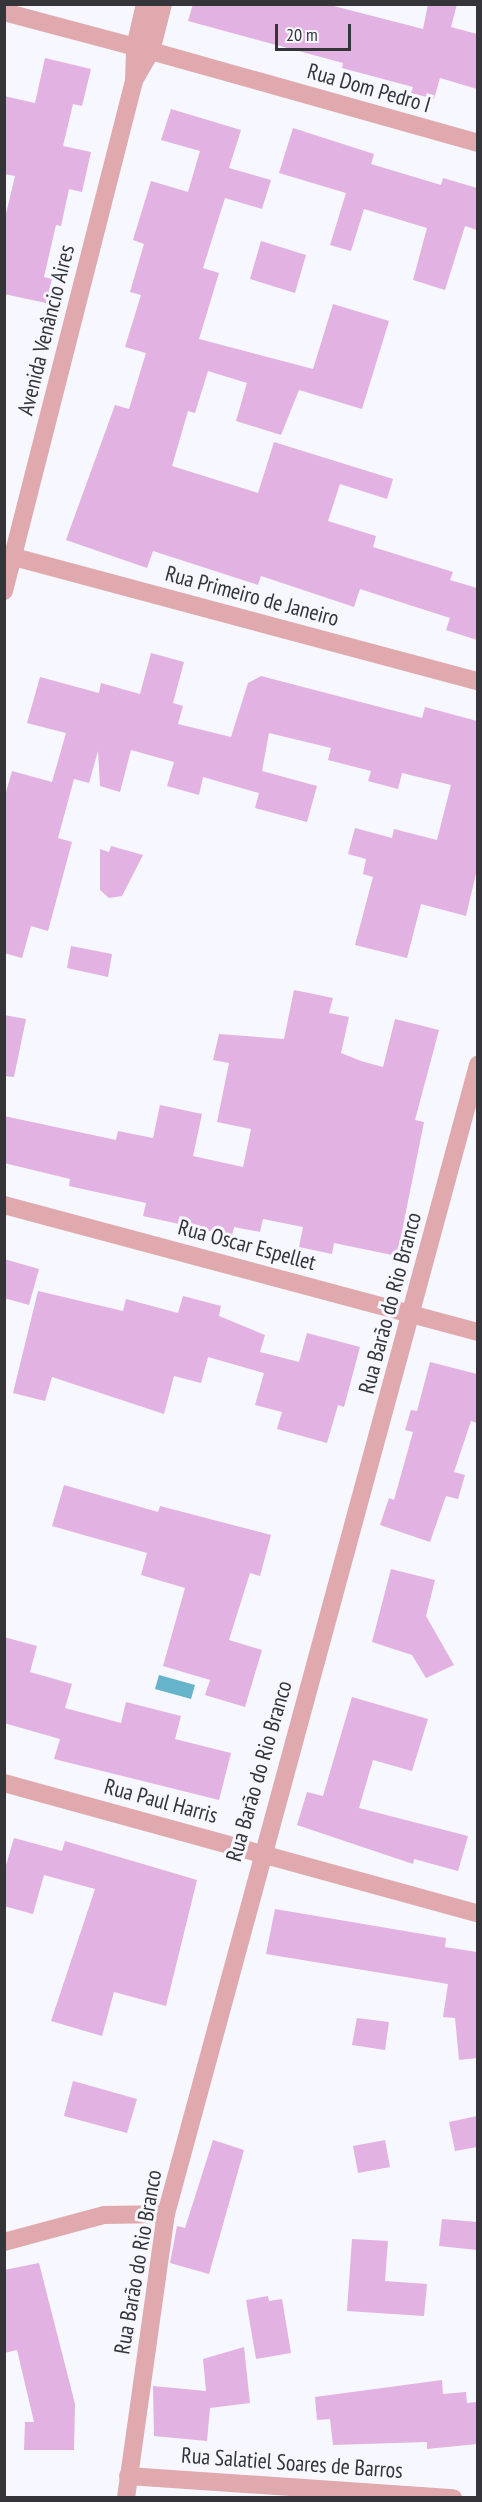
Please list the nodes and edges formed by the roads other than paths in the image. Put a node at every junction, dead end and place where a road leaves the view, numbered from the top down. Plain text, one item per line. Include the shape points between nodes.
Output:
1 (145, 4) edge
2 (163, 4) edge
3 (4, 12) edge
4 (143, 49) junction
5 (477, 143) edge
6 (14, 557) junction
7 (4, 591) edge
8 (477, 681) edge
9 (477, 1065) edge
10 (4, 1205) edge
11 (413, 1315) junction
12 (477, 1332) edge
13 (4, 1784) edge
14 (260, 1853) junction
15 (477, 1914) edge
16 (166, 2214) junction
17 (4, 2242) edge
18 (128, 2475) junction
19 (126, 2498) edge
20 (453, 2498) edge

1 - 4 street
2 - 4 street
3 - 4 street, Rua Dom Pedro I
4 - 5 street, Rua Dom Pedro I
4 - 6 street, Avenida Venâncio Aires
6 - 7 street, Avenida Venâncio Aires
6 - 8 street, Rua Primeiro de Janeiro
9 - 11 street, Rua Barão do Rio Branco
10 - 11 street, Rua Oscar Espellet
11 - 12 street, Rua Oscar Espellet
11 - 14 street, Rua Barão do Rio Branco
13 - 14 street, Rua Paul Harris
14 - 15 street, Rua Paul Harris
14 - 16 street, Rua Barão do Rio Branco
16 - 17 street via 104,2214
16 - 18 street, Rua Barão do Rio Branco
18 - 19 street, Rua Barão do Rio Branco
18 - 20 street, Rua Salatiel Soares de Barros

